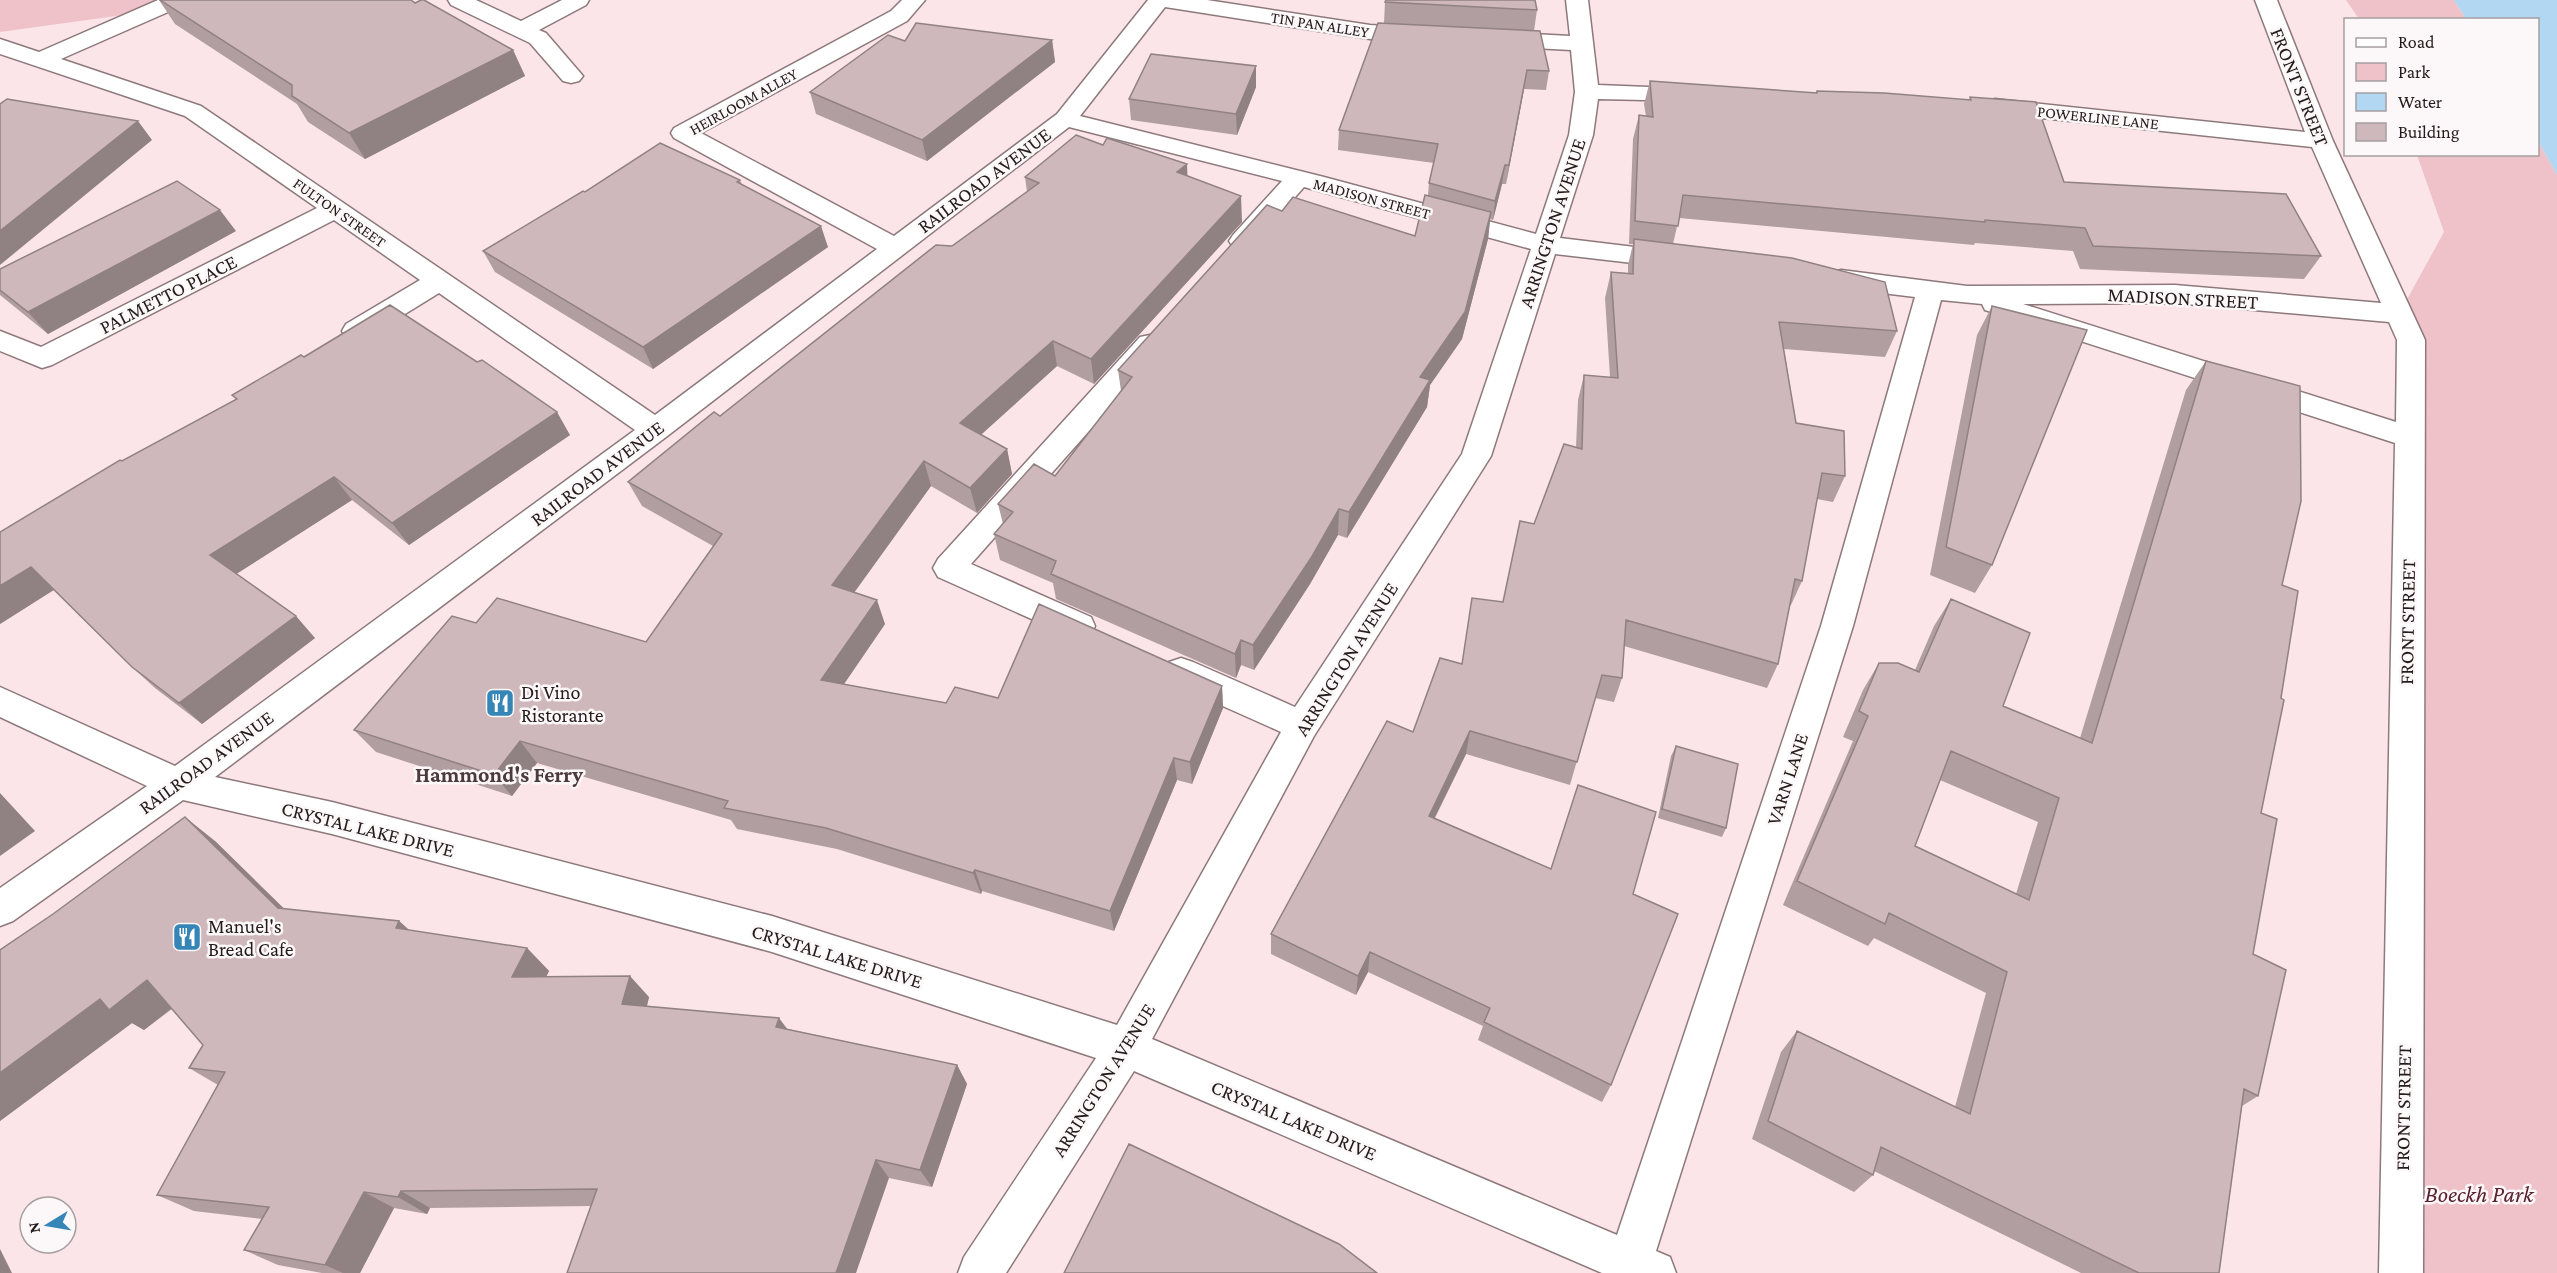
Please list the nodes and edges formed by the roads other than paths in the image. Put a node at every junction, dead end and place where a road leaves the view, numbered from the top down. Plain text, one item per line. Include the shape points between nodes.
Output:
1 (176, 0) edge
2 (459, 0) edge
3 (579, 0) edge
4 (914, 0) edge
5 (1159, 0) edge
6 (1165, 0) edge
7 (1577, 0) edge
8 (2266, 0) edge
9 (522, 30) junction
10 (1441, 36) edge
11 (1476, 38) edge
12 (1583, 44) junction
13 (0, 46) edge
14 (40, 59) junction
15 (571, 76) dead end
16 (1587, 92) junction
17 (1719, 95) edge
18 (1973, 105) edge
19 (1065, 119) junction
20 (2321, 141) junction
21 (1298, 178) junction
22 (335, 209) junction
23 (1546, 245) junction
24 (895, 248) junction
25 (1227, 258) edge
26 (1697, 262) edge
27 (1814, 276) edge
28 (441, 280) junction
29 (1930, 290) junction
30 (1967, 295) junction
31 (2399, 314) junction
32 (1171, 320) edge
33 (0, 340) edge
34 (328, 347) edge
35 (656, 430) junction
36 (2409, 437) junction
37 (1099, 635) edge
38 (1152, 659) edge
39 (0, 701) edge
40 (1302, 726) junction
41 (178, 784) junction
42 (0, 909) edge
43 (1126, 1048) junction
44 (1642, 1268) edge
45 (980, 1273) edge
46 (2401, 1273) edge

1 - 14 street
2 - 9 street
3 - 9 street
4 - 24 street, HEIRLOOM ALLEY via 899,16 683,133
5 - 19 street, RAILROAD AVENUE
6 - 10 street, TIN PAN ALLEY via 1370,32
7 - 12 street, ARRINGTON AVENUE
8 - 20 street, FRONT STREET
9 - 15 street via 538,38
11 - 12 street
12 - 16 street, ARRINGTON AVENUE
13 - 14 street, FULTON STREET
14 - 22 street, FULTON STREET via 193,111
16 - 17 street
16 - 23 street, ARRINGTON AVENUE via 1581,135
18 - 20 street, POWERLINE LANE
19 - 21 street, MADISON STREET
19 - 24 street, RAILROAD AVENUE
20 - 31 street, FRONT STREET
21 - 23 street, MADISON STREET
21 - 25 street
22 - 28 street, FULTON STREET
22 - 33 street, PALMETTO PLACE via 42,358
23 - 26 street, MADISON STREET
23 - 40 street, ARRINGTON AVENUE via 1476,456
24 - 35 street, RAILROAD AVENUE
27 - 29 street, MADISON STREET
28 - 34 street
28 - 35 street, FULTON STREET
29 - 30 street, MADISON STREET
29 - 44 street, VARN LANE via 1837,626
30 - 31 street, MADISON STREET via 2175,294
30 - 36 street, MADISON STREET
31 - 36 street, FRONT STREET via 2411,340
32 - 37 street via 949,568
35 - 41 street, RAILROAD AVENUE
36 - 46 street, FRONT STREET
38 - 40 street
39 - 41 street, CRYSTAL LAKE DRIVE
40 - 43 street, ARRINGTON AVENUE
41 - 42 street, RAILROAD AVENUE
41 - 43 street, CRYSTAL LAKE DRIVE via 332,818 772,934
43 - 44 street, CRYSTAL LAKE DRIVE
43 - 45 street, ARRINGTON AVENUE

